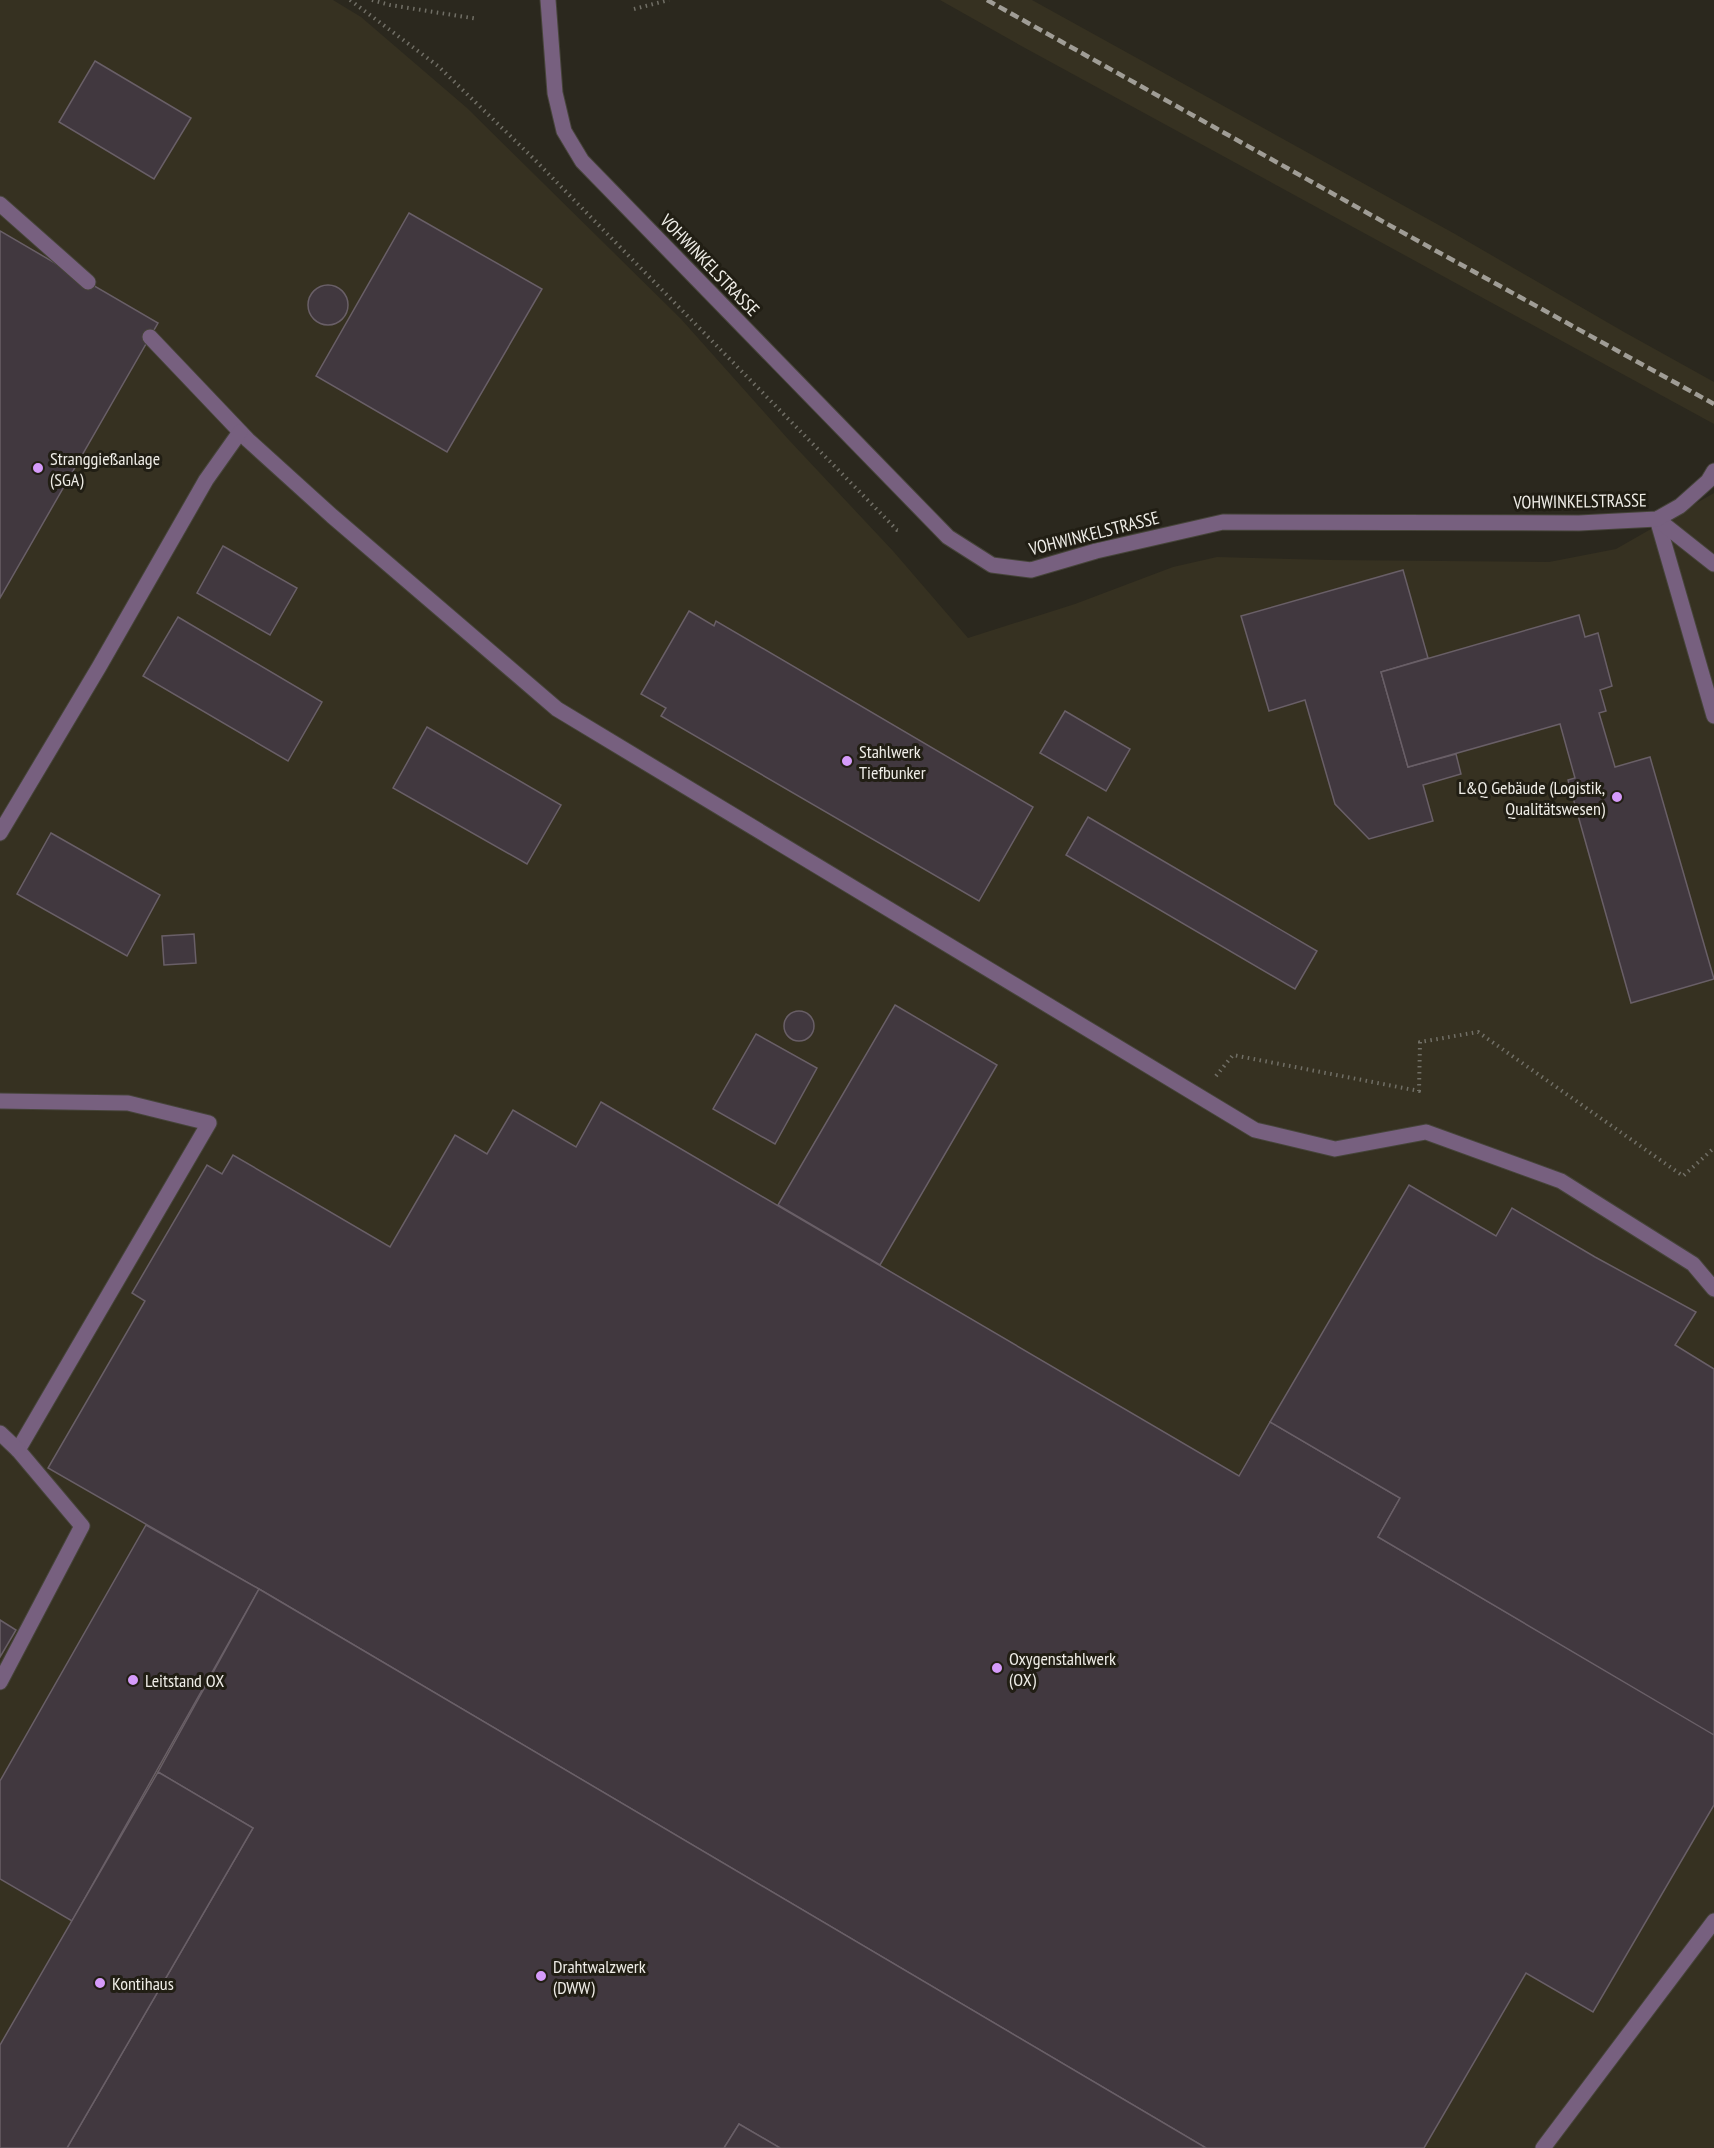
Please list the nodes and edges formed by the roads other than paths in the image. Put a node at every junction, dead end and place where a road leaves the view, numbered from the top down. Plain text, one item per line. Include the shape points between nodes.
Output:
1 (548, 0) edge
2 (0, 204) edge
3 (88, 282) dead end
4 (150, 337) dead end
5 (240, 432) junction
6 (1714, 471) edge
7 (1657, 519) junction
8 (1714, 564) edge
9 (1714, 716) edge
10 (0, 833) edge
11 (0, 1101) edge
12 (1693, 1264) junction
13 (1714, 1267) edge
14 (1714, 1289) edge
15 (0, 1432) edge
16 (18, 1450) junction
17 (0, 1682) edge
18 (1714, 1921) edge
19 (1543, 2148) edge

1 - 7 street, VOHWINKELSTRASSE via 555,93 564,131 582,161 948,537 992,565 1030,570 1223,522 1579,523
2 - 3 street
4 - 5 street
5 - 10 street via 206,480
5 - 12 street via 557,709 1255,1130 1335,1149 1426,1132 1561,1181
6 - 7 street, VOHWINKELSTRASSE via 1680,506
7 - 8 street
7 - 9 street
11 - 16 street via 128,1103 209,1123
12 - 13 street
12 - 14 street
15 - 16 street
16 - 17 street via 82,1526
18 - 19 street

